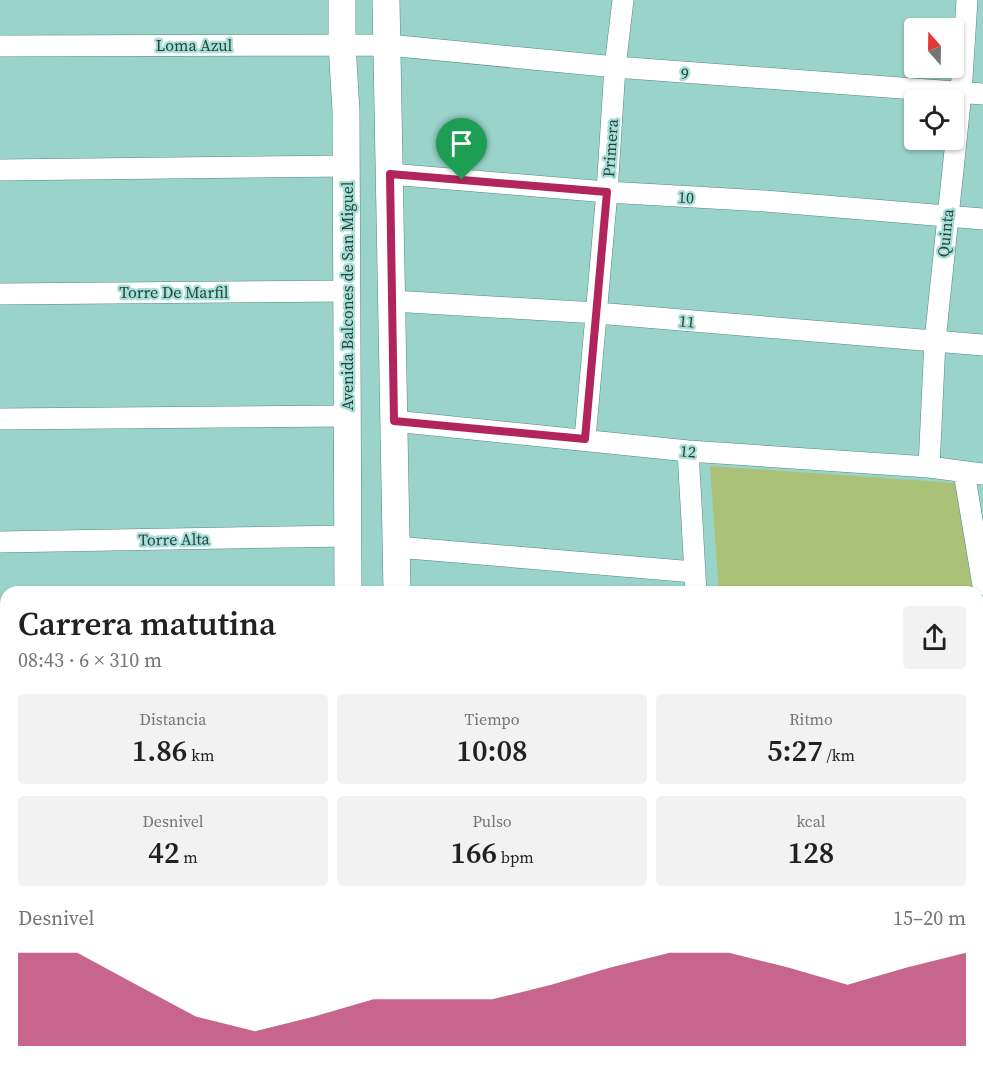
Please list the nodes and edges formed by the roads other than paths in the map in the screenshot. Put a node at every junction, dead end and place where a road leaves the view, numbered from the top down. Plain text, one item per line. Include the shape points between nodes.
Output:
1 (342, 0) edge
2 (386, 0) edge
3 (623, 0) edge
4 (967, 0) edge
5 (342, 44) junction
6 (388, 45) junction
7 (0, 46) edge
8 (615, 68) junction
9 (919, 90) edge
10 (961, 90) edge
11 (964, 93) edge
12 (983, 94) edge
13 (955, 150) edge
14 (346, 166) junction
15 (0, 170) edge
16 (390, 174) junction
17 (607, 192) junction
18 (947, 216) junction
19 (983, 219) edge
20 (348, 291) junction
21 (0, 294) edge
22 (392, 301) junction
23 (597, 313) junction
24 (935, 341) junction
25 (983, 345) edge
26 (348, 416) junction
27 (0, 419) edge
28 (394, 421) junction
29 (585, 439) junction
30 (688, 451) junction
31 (929, 467) junction
32 (974, 473) edge
33 (348, 536) junction
34 (0, 542) edge
35 (396, 547) junction
36 (695, 582) edge
37 (983, 585) edge
38 (348, 586) edge
39 (397, 586) edge

1 - 5 street, Avenida Balcones de San Miguel
2 - 6 street
3 - 8 street, Primera
4 - 10 street, Quinta
5 - 6 street, Loma Azul
5 - 7 street, Loma Azul
5 - 14 street, Avenida Balcones de San Miguel
6 - 8 street, 9
6 - 16 street
8 - 9 street, 9
8 - 17 street, Primera
11 - 12 street, 9
13 - 18 street, Quinta
14 - 15 street
14 - 20 street, Avenida Balcones de San Miguel
16 - 17 street, 10
16 - 22 street
17 - 18 street, 10
17 - 23 street, Primera
18 - 19 street, 10
18 - 24 street, Quinta
20 - 21 street, Torre De Marfil
20 - 26 street, Avenida Balcones de San Miguel
22 - 23 street, 11
22 - 28 street
23 - 24 street, 11
23 - 29 street, Primera
24 - 25 street, 11
24 - 31 street, Quinta
26 - 27 street
26 - 33 street, Avenida Balcones de San Miguel
28 - 29 street, 12
28 - 35 street
29 - 30 street, 12
30 - 31 street, 12
30 - 36 street
31 - 32 street, 12
32 - 37 street
33 - 34 street, Torre Alta
33 - 38 street, Avenida Balcones de San Miguel
35 - 36 street
35 - 39 street

